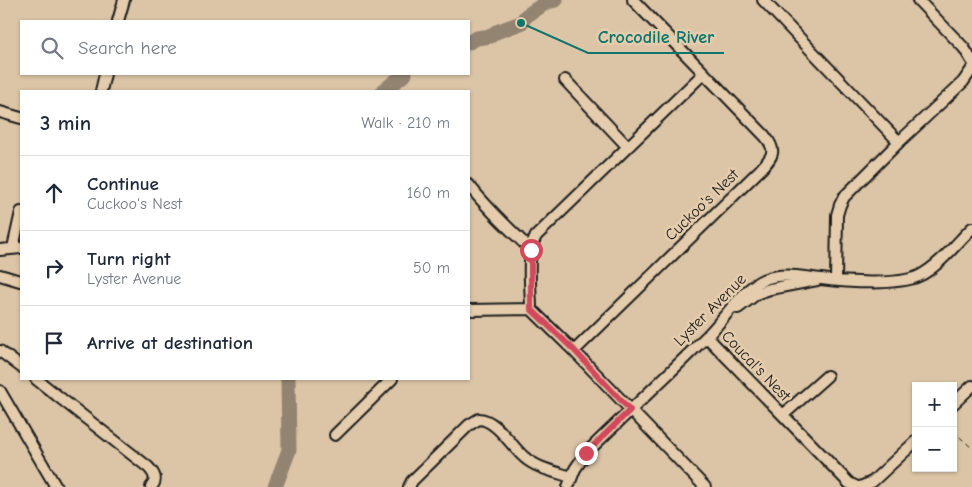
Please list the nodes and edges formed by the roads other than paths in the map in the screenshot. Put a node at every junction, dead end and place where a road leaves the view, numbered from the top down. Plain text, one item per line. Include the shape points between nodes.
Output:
1 (124, 0) edge
2 (633, 0) edge
3 (763, 0) edge
4 (918, 0) edge
5 (118, 20) edge
6 (972, 61) edge
7 (972, 69) edge
8 (703, 74) junction
9 (105, 75) edge
10 (564, 80) dead end
11 (101, 90) edge
12 (0, 112) edge
13 (20, 118) edge
14 (899, 142) junction
15 (627, 146) junction
16 (470, 186) edge
17 (470, 201) edge
18 (480, 201) junction
19 (20, 221) edge
20 (972, 228) edge
21 (17, 248) edge
22 (0, 250) edge
23 (531, 250) junction
24 (0, 275) edge
25 (20, 281) dead end
26 (836, 281) junction
27 (531, 309) junction
28 (470, 310) edge
29 (707, 337) junction
30 (574, 350) junction
31 (0, 351) edge
32 (20, 366) edge
33 (827, 376) dead end
34 (37, 380) edge
35 (391, 380) edge
36 (972, 386) edge
37 (0, 391) edge
38 (957, 400) edge
39 (630, 410) junction
40 (784, 416) junction
41 (335, 435) dead end
42 (912, 445) edge
43 (570, 482) edge
44 (56, 487) edge
45 (151, 487) edge
46 (409, 487) edge
47 (704, 487) edge
48 (858, 487) edge

1 - 5 street
2 - 8 street, Cuckoo's Nest
3 - 14 street
4 - 6 street via 964,48
7 - 14 street via 963,82
8 - 15 street
8 - 30 street, Cuckoo's Nest via 765,136 772,154 761,169
9 - 11 street
10 - 15 street
12 - 13 street
14 - 26 street via 844,197 840,205 836,232
15 - 23 street via 542,229
16 - 18 street
17 - 18 street
18 - 23 street
19 - 21 street
20 - 26 street, Lyster Avenue via 918,276 898,281
21 - 22 street
23 - 27 street
24 - 25 street
26 - 29 street, Lyster Avenue via 790,275 764,279 746,292
27 - 28 street
27 - 30 street
29 - 39 street, Lyster Avenue
29 - 40 street, Coucal's Nest
30 - 39 street
31 - 32 street
33 - 40 street, Coucal's Nest
34 - 45 street via 148,467 155,478
35 - 41 street
36 - 38 street
37 - 44 street
39 - 43 street, Lyster Avenue via 586,453
39 - 47 street
40 - 48 street, Coucal's Nest via 849,483
42 - 48 street, Coucal's Nest via 872,482
43 - 46 street via 524,458 491,422 479,420 469,425

